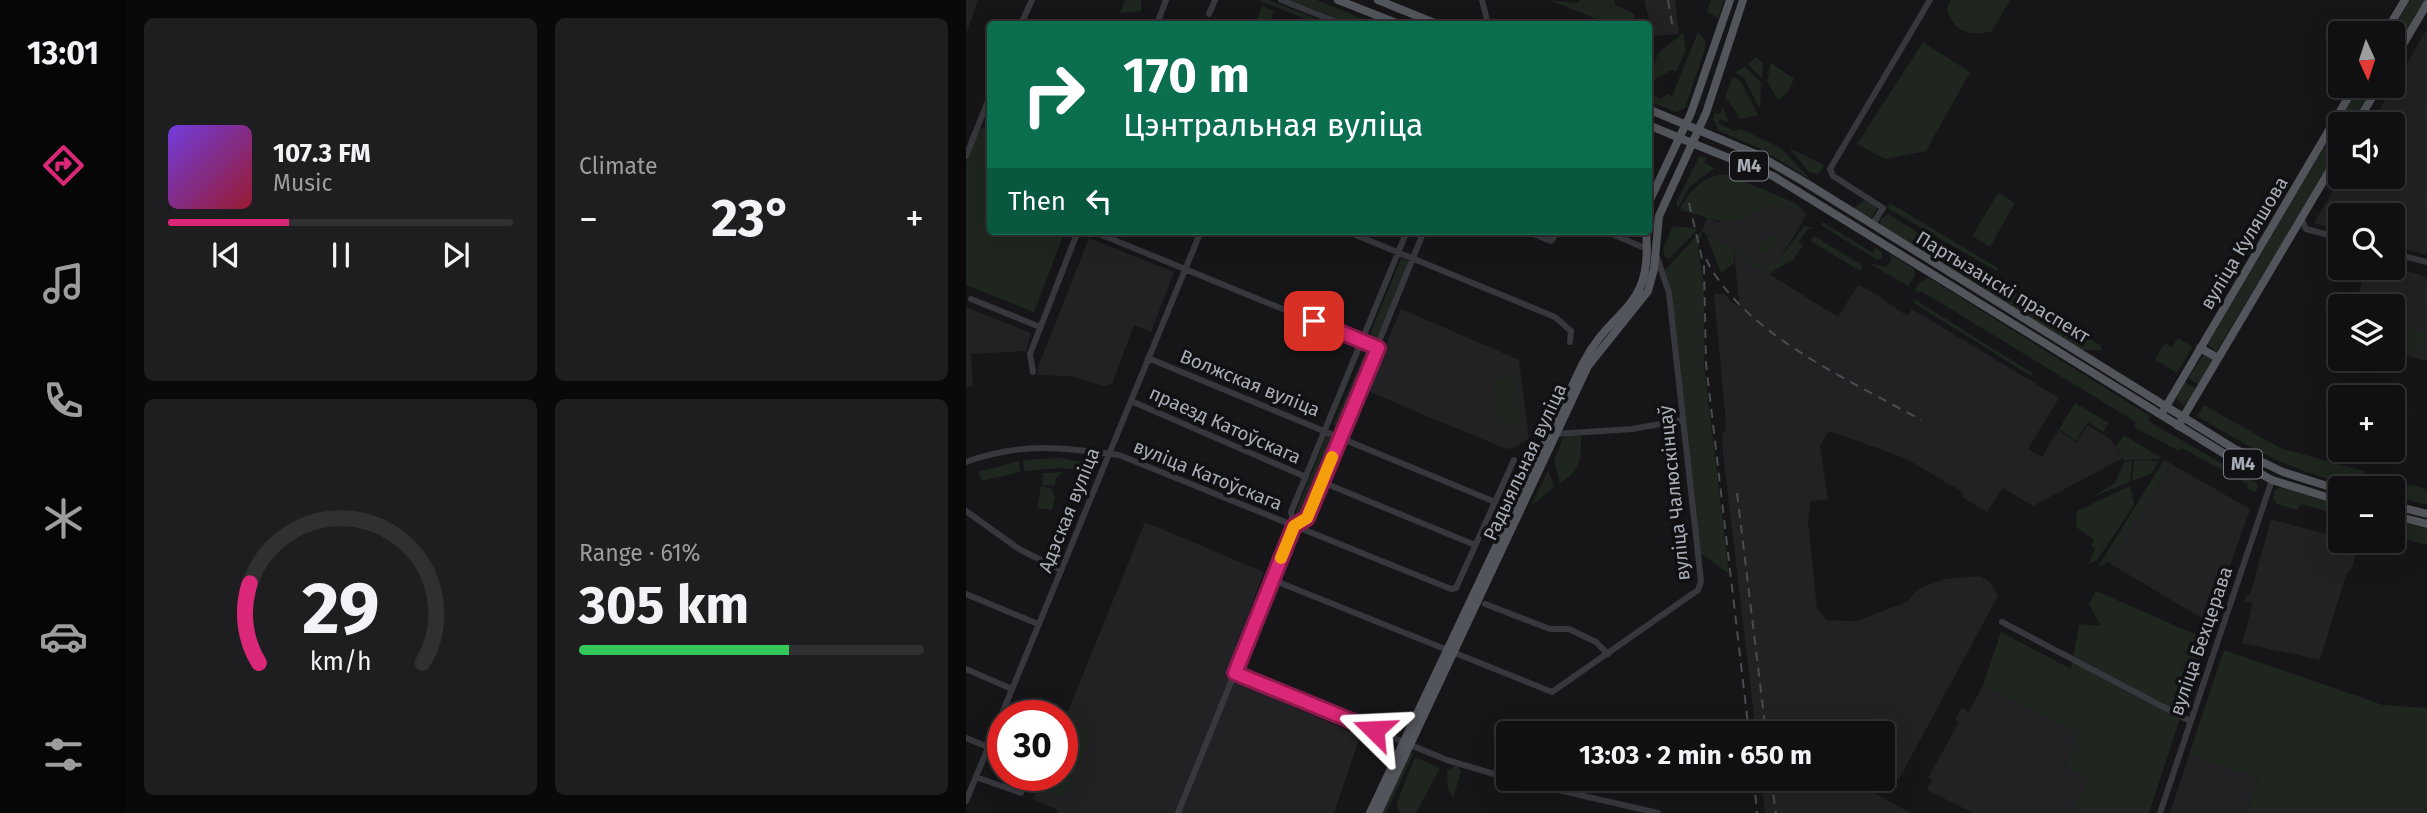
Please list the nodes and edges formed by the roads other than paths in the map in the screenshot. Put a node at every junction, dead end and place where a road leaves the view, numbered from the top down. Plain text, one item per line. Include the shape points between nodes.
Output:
1 (1030, 0) edge
2 (1166, 0) edge
3 (1214, 0) edge
4 (1280, 0) edge
5 (1338, 0) edge
6 (1378, 0) edge
7 (1482, 0) edge
8 (1730, 0) edge
9 (1743, 0) edge
10 (1930, 0) edge
11 (2404, 0) edge
12 (2427, 4) edge
13 (1209, 14) dead end
14 (1022, 21) edge
15 (1158, 21) edge
16 (1334, 21) edge
17 (1391, 21) edge
18 (1430, 21) edge
19 (1487, 21) edge
20 (2392, 21) edge
21 (2405, 41) edge
22 (2347, 98) edge
23 (987, 104) edge
24 (1652, 111) edge
25 (1686, 125) junction
26 (1652, 127) edge
27 (1699, 131) junction
28 (1680, 138) junction
29 (1693, 143) junction
30 (966, 156) edge
31 (2328, 174) edge
32 (1652, 196) edge
33 (2302, 218) junction
34 (1872, 225) junction
35 (1855, 229) junction
36 (1076, 235) edge
37 (1102, 235) edge
38 (1199, 235) edge
39 (1356, 235) edge
40 (1405, 235) edge
41 (1422, 235) edge
42 (1536, 235) edge
43 (1555, 235) edge
44 (1614, 235) edge
45 (1647, 235) edge
46 (2328, 235) edge
47 (1651, 251) junction
48 (1399, 252) junction
49 (2405, 256) edge
50 (1414, 257) junction
51 (2427, 262) edge
52 (1185, 269) junction
53 (971, 299) dead end
54 (1040, 327) junction
55 (1363, 341) junction
56 (1570, 342) dead end
57 (1378, 348) junction
58 (2200, 348) junction
59 (1148, 358) junction
60 (2218, 358) junction
61 (1033, 372) dead end
62 (1131, 401) junction
63 (2166, 406) junction
64 (2161, 416) junction
65 (2183, 416) junction
66 (1683, 420) junction
67 (2178, 426) junction
68 (1325, 430) junction
69 (1555, 434) junction
70 (1340, 436) junction
71 (1109, 453) junction
72 (1514, 460) dead end
73 (966, 462) edge
74 (2283, 472) junction
75 (1306, 477) junction
76 (2273, 480) junction
77 (1322, 482) junction
78 (2328, 486) edge
79 (2328, 496) edge
80 (1496, 502) junction
81 (2405, 508) edge
82 (966, 511) edge
83 (2427, 514) edge
84 (2405, 518) edge
85 (2427, 524) edge
86 (1294, 526) junction
87 (1475, 545) junction
88 (1061, 570) junction
89 (1273, 580) junction
90 (966, 594) edge
91 (1485, 604) dead end
92 (2001, 622) dead end
93 (1038, 624) junction
94 (1450, 652) junction
95 (1608, 654) junction
96 (966, 669) edge
97 (1235, 673) junction
98 (1012, 689) junction
99 (1007, 700) edge
100 (2190, 722) junction
101 (966, 738) edge
102 (1408, 743) junction
103 (987, 747) edge
104 (987, 750) edge
105 (1496, 775) edge
106 (976, 778) junction
107 (1564, 791) edge
108 (1021, 793) dead end
109 (966, 802) edge
110 (1178, 813) edge
111 (1370, 813) edge
112 (1378, 813) edge
113 (1658, 813) edge
114 (2160, 813) edge

1 - 14 street
2 - 15 street
3 - 13 street
4 - 16 street
5 - 17 main road
6 - 18 main road
7 - 19 street
8 - 25 main road
9 - 27 main road, Радыяльная вуліца
10 - 34 street via 1830,169 1833,176 1883,208
11 - 20 main road
12 - 21 main road
22 - 58 main road, вуліца Куляшова
23 - 30 street
24 - 25 main road, Партызанскі праспект / М4
25 - 27 main road, Партызанскі праспект / М4
25 - 28 main road
26 - 28 main road, Партызанскі праспект / М4
27 - 29 main road, Радыяльная вуліца
27 - 34 main road, Партызанскі праспект / М4 via 1758,155
28 - 29 main road, Партызанскі праспект / М4
28 - 32 main road
29 - 35 main road, Партызанскі праспект / М4 via 1773,176
29 - 47 main road, Радыяльная вуліца via 1659,216
31 - 33 main road, вуліца Куляшова
33 - 46 street via 2306,229
33 - 60 main road, вуліца Куляшова
34 - 35 main road via 1867,230
34 - 63 main road, Партызанскі праспект / М4
35 - 64 main road, Партызанскі праспект / М4
36 - 54 street
37 - 52 street
38 - 52 street, Адэская вуліца
39 - 48 street
40 - 48 street
41 - 50 street
42 - 43 street via 1551,241
44 - 47 street
45 - 47 main road, Радыяльная вуліца
47 - 66 street, вуліца Чалюскінцаў via 1663,269 1669,293
47 - 69 main road, Радыяльная вуліца via 1648,291 1596,352
47 - 94 main road, Радыяльная вуліца via 1641,289 1587,356
48 - 50 street
48 - 55 street
49 - 51 street
50 - 56 street via 1555,317 1571,331
50 - 57 street
52 - 55 street
52 - 59 street, Адэская вуліца
53 - 54 street
54 - 61 street via 1030,354
55 - 57 street
55 - 68 street
57 - 70 street
58 - 60 main road
58 - 63 main road, вуліца Куляшова
59 - 62 street, Адэская вуліца
59 - 68 street, Волжская вуліца
60 - 65 main road, вуліца Куляшова
62 - 71 street, Адэская вуліца
62 - 75 street, праезд Катоўскага
63 - 64 main road, вуліца Куляшова
63 - 65 main road, Партызанскі праспект / М4
64 - 67 main road, Партызанскі праспект / М4
65 - 67 main road, вуліца Куляшова
65 - 74 main road, Партызанскі праспект / М4
66 - 69 street
66 - 95 street, вуліца Чалюскінцаў via 1701,586
67 - 76 main road, Партызанскі праспект / М4
68 - 70 street, Волжская вуліца
68 - 75 street
69 - 94 main road, Радыяльная вуліца
70 - 77 street
70 - 80 street, Волжская вуліца
71 - 73 street, вуліца Катоўскага via 1020,447
71 - 86 street, вуліца Катоўскага
71 - 88 street, Адэская вуліца
72 - 80 street
74 - 76 main road
74 - 78 main road, Партызанскі праспект / М4
75 - 86 street via 1291,512
76 - 79 main road, Партызанскі праспект / М4
76 - 100 street, вуліца Бехцерава
77 - 86 street via 1307,518
77 - 87 street
80 - 87 street
81 - 83 main road
82 - 88 street via 1018,549
84 - 85 main road
86 - 87 street, вуліца Катоўскага via 1451,589 1456,588
86 - 89 street
88 - 93 street, Адэская вуліца
89 - 94 street, вуліца Чалюскінцаў
89 - 97 street
90 - 93 street
91 - 95 street via 1550,629 1569,629 1596,642
92 - 100 street
93 - 98 street, Адэская вуліца
94 - 95 street, вуліца Чалюскінцаў via 1552,692
94 - 102 main road, Радыяльная вуліца
96 - 98 street
97 - 102 street
97 - 110 street
98 - 99 street, Адэская вуліца
100 - 114 street, вуліца Бехцерава
101 - 103 street
102 - 105 street
102 - 111 main road, Радыяльная вуліца
102 - 112 main road, Радыяльная вуліца
104 - 106 street, Адэская вуліца
106 - 108 street
106 - 109 street, Адэская вуліца
107 - 113 street

